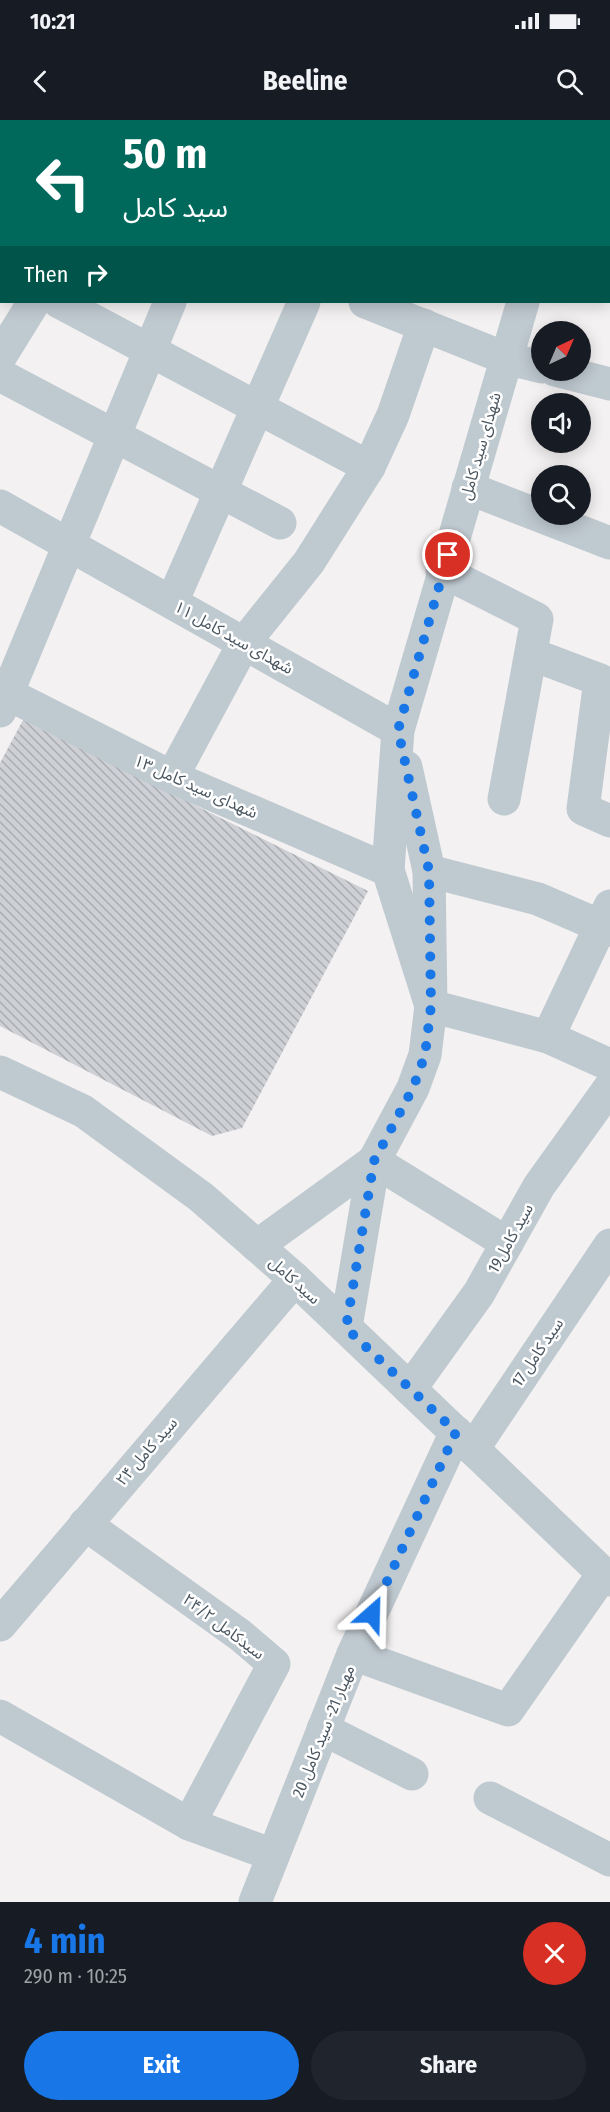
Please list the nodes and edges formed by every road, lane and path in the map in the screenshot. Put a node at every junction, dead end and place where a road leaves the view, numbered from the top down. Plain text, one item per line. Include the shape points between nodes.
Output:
1 (33, 303) edge
2 (61, 303) edge
3 (171, 303) edge
4 (304, 303) edge
5 (372, 303) edge
6 (523, 303) edge
7 (424, 325) junction
8 (150, 351) junction
9 (0, 357) edge
10 (505, 358) junction
11 (531, 364) edge
12 (0, 375) edge
13 (591, 379) edge
14 (610, 384) edge
15 (259, 408) junction
16 (116, 436) junction
17 (369, 467) junction
18 (468, 488) junction
19 (222, 492) junction
20 (0, 506) edge
21 (280, 523) dead end
22 (608, 536) edge
23 (71, 545) junction
24 (442, 571) junction
25 (172, 602) junction
26 (244, 643) junction
27 (531, 654) junction
28 (3, 699) edge
29 (398, 730) junction
30 (172, 777) junction
31 (504, 800) dead end
32 (610, 820) edge
33 (388, 870) junction
34 (429, 871) junction
35 (606, 920) edge
36 (431, 1006) junction
37 (548, 1037) junction
38 (610, 1065) edge
39 (0, 1072) edge
40 (610, 1087) edge
41 (374, 1161) junction
42 (507, 1243) junction
43 (257, 1246) junction
44 (608, 1255) edge
45 (295, 1279) junction
46 (346, 1328) junction
47 (410, 1389) junction
48 (464, 1440) junction
49 (85, 1524) junction
50 (606, 1577) edge
51 (0, 1625) edge
52 (353, 1654) junction
53 (0, 1716) edge
54 (323, 1729) junction
55 (412, 1774) dead end
56 (490, 1798) dead end
57 (189, 1824) junction
58 (273, 1855) junction
59 (610, 1860) edge
60 (255, 1902) edge

1 - 9 street
2 - 8 street
3 - 8 street
4 - 15 street
5 - 7 street
6 - 10 street, شهدای سید کامل
7 - 10 street
7 - 17 street via 393,415
8 - 15 street
8 - 16 street
10 - 11 street
10 - 18 street, شهدای سید کامل
12 - 16 street
13 - 14 street
15 - 17 street
15 - 19 street
16 - 19 street
16 - 23 street
17 - 26 street via 309,562
18 - 22 street
18 - 24 street, شهدای سید کامل
19 - 21 street
19 - 25 street
20 - 23 street, شهدای سید کامل ۱۱
23 - 25 street, شهدای سید کامل ۱۱
23 - 28 street
24 - 27 street via 537,619
24 - 29 street, شهدای سید کامل
25 - 26 street, شهدای سید کامل ۱۱
26 - 29 street, شهدای سید کامل ۱۱
26 - 30 street
27 - 31 street
27 - 32 street via 600,680 583,809
28 - 30 street, شهدای سید کامل ۱۳
29 - 33 street, شهدای سید کامل
29 - 34 street, شهدای سید کامل
30 - 33 street, شهدای سید کامل ۱۳
33 - 36 street, شهدای سید کامل
34 - 35 street
34 - 36 street, شهدای سید کامل
35 - 37 street
36 - 37 street
36 - 41 street, شهدای سید کامل via 425,1055 413,1088
37 - 38 street
39 - 43 street, سید کامل via 83,1111 201,1197
40 - 42 street, سید کامل19 via 539,1186
41 - 42 street
41 - 43 street
41 - 46 street, شهدای سید کامل
42 - 47 street, سید کامل19 via 479,1293
43 - 45 street, سید کامل
44 - 48 street, سید کامل 17
45 - 46 street, سید کامل
45 - 49 street, سید کامل ۲۴
46 - 47 street, سید کامل
47 - 48 street, سید کامل
48 - 50 street, سید کامل
48 - 52 street, مهیار 21- سید کامل 20
49 - 51 street, سید کامل ۲۴
49 - 57 street, سیدکامل ۲۴/۲ via 240,1635 274,1664
50 - 52 street via 508,1710
52 - 54 street, مهیار 21- سید کامل 20
53 - 57 street
54 - 55 street
54 - 58 street, مهیار 21- سید کامل 20
56 - 59 street
57 - 58 street
58 - 60 street, مهیار 21- سید کامل 20

